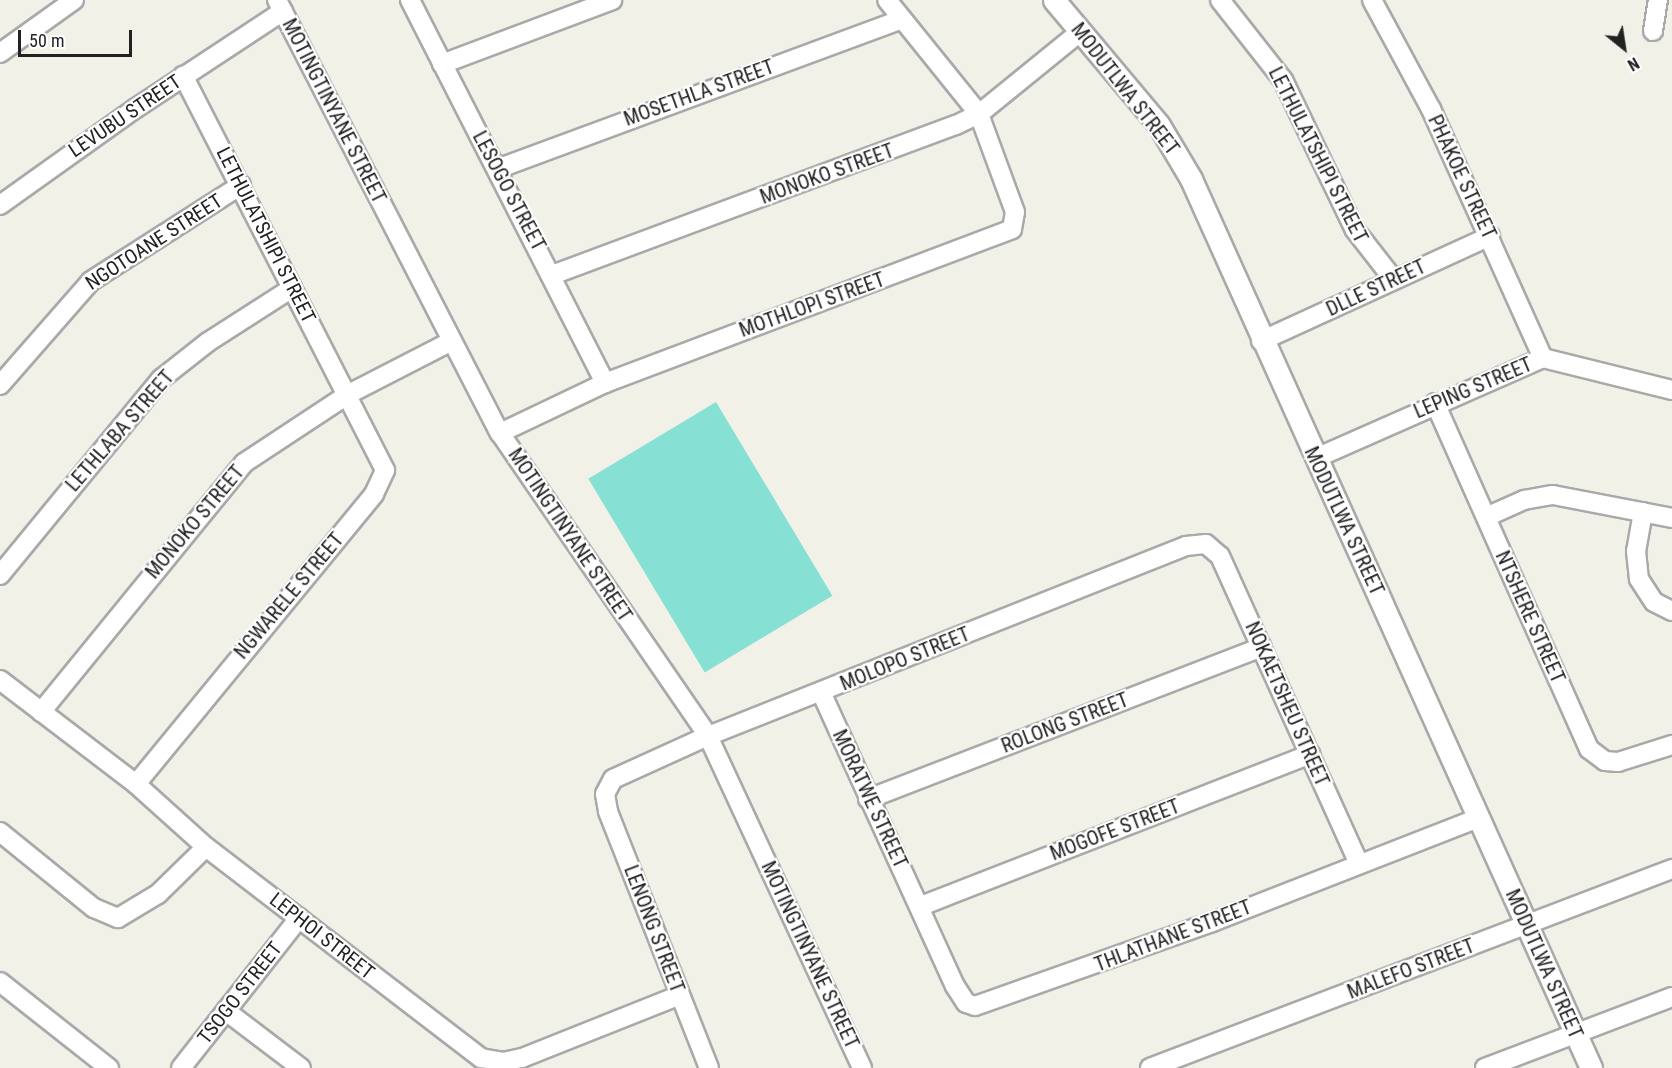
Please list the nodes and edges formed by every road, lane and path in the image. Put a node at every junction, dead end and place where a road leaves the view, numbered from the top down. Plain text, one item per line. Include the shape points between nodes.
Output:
1 (74, 0) edge
2 (410, 0) edge
3 (612, 0) edge
4 (887, 0) edge
5 (1054, 0) edge
6 (1220, 0) edge
7 (1372, 0) edge
8 (1658, 0) edge
9 (280, 6) edge
10 (902, 19) junction
11 (1653, 31) dead end
12 (1080, 32) junction
13 (0, 52) edge
14 (442, 64) junction
15 (183, 76) junction
16 (979, 114) junction
17 (497, 169) junction
18 (241, 185) junction
19 (0, 205) edge
20 (1490, 236) junction
21 (552, 275) junction
22 (1394, 280) junction
23 (292, 288) junction
24 (1261, 341) junction
25 (450, 342) junction
26 (1543, 358) junction
27 (605, 383) junction
28 (0, 385) edge
29 (1672, 390) edge
30 (347, 395) junction
31 (1435, 403) junction
32 (501, 433) junction
33 (1316, 458) junction
34 (1643, 512) junction
35 (1486, 518) junction
36 (1672, 518) edge
37 (1210, 546) joint
38 (0, 575) edge
39 (1672, 610) edge
40 (1262, 647) junction
41 (0, 680) edge
42 (821, 692) junction
43 (41, 712) junction
44 (708, 736) junction
45 (1672, 745) edge
46 (1310, 754) junction
47 (136, 784) junction
48 (606, 789) joint
49 (868, 800) junction
50 (1479, 818) junction
51 (0, 832) edge
52 (206, 847) junction
53 (1359, 864) junction
54 (1672, 869) edge
55 (921, 906) junction
56 (299, 918) junction
57 (1526, 925) junction
58 (0, 981) edge
59 (680, 996) junction
60 (1672, 997) edge
61 (226, 1011) junction
62 (1575, 1033) junction
63 (109, 1068) edge
64 (181, 1068) edge
65 (301, 1068) edge
66 (709, 1068) edge
67 (862, 1068) edge
68 (1149, 1068) edge
69 (1485, 1068) edge
70 (1591, 1068) edge

1 - 13 street
2 - 14 street, LESOGO STREET
3 - 14 street
4 - 10 street, MOTHLOPI STREET
5 - 12 street, MODUTLWA STREET
6 - 22 street, LETHULATSHIPI STREET via 1283,80 1355,230
7 - 20 street, PHAKOE STREET via 1396,40
8 - 11 street
9 - 15 street, LEVUBU STREET
9 - 25 street, MOTINGTINYANE STREET
10 - 16 street, MOTHLOPI STREET
10 - 17 street, MOSETHLA STREET
12 - 16 street, MONOKO STREET
12 - 24 street, MODUTLWA STREET via 1159,125 1182,161
14 - 17 street, LESOGO STREET
15 - 18 street, LETHULATSHIPI STREET
15 - 19 street, LEVUBU STREET
16 - 21 street, MONOKO STREET via 917,141
16 - 27 street, MOTHLOPI STREET via 1016,217 1007,233
17 - 21 street, LESOGO STREET
18 - 23 street, LETHULATSHIPI STREET
18 - 28 street, NGOTOANE STREET via 91,281
20 - 22 street, DLLE STREET
20 - 26 street, PHAKOE STREET
21 - 27 street, LESOGO STREET
22 - 24 street, DLLE STREET
23 - 30 street, LETHULATSHIPI STREET
23 - 38 street, LETHLABA STREET via 208,342 161,379
24 - 33 street, MODUTLWA STREET
25 - 30 street, MONOKO STREET
25 - 32 street, MOTINGTINYANE STREET
26 - 29 street, LEPING STREET
26 - 31 street, LEPING STREET
27 - 32 street, MOTHLOPI STREET
30 - 43 street, MONOKO STREET via 285,433 235,472
30 - 47 street, NGWARELE STREET via 384,465 380,485
31 - 33 street, LEPING STREET
31 - 35 street, NTSHERE STREET
32 - 44 street, MOTINGTINYANE STREET
33 - 50 street, MODUTLWA STREET
34 - 35 street via 1553,495 1524,500
34 - 36 street
34 - 39 street via 1636,552 1639,579 1654,602
35 - 45 street, NTSHERE STREET via 1589,749 1605,761 1618,762
37 - 40 street, NOKAETSHEU STREET via 1220,556
37 - 42 street, MOLOPO STREET via 1186,546
40 - 46 street, NOKAETSHEU STREET
40 - 49 street, ROLONG STREET
41 - 43 street, LEPHOI STREET
42 - 44 street, MOLOPO STREET
42 - 49 street, MORATWE STREET
43 - 47 street, LEPHOI STREET
44 - 48 street, MOLOPO STREET via 626,771
44 - 67 street, MOTINGTINYANE STREET
46 - 53 street, NOKAETSHEU STREET
46 - 55 street, MOGOFE STREET
47 - 52 street, LEPHOI STREET
48 - 59 street, LENONG STREET via 608,811
49 - 55 street, MORATWE STREET
50 - 53 street, THLATHANE STREET
50 - 57 street, MODUTLWA STREET
51 - 52 street via 94,908 118,918 158,894
52 - 56 street, LEPHOI STREET
53 - 55 street, THLATHANE STREET via 1212,922 977,1006 966,1003 958,991
54 - 57 street, MALEFO STREET
56 - 59 street, LEPHOI STREET via 463,1045 495,1061 522,1058
56 - 61 street, TSOGO STREET
57 - 62 street, MODUTLWA STREET
57 - 68 street, MALEFO STREET
58 - 63 street
59 - 66 street, LENONG STREET
60 - 62 street
61 - 64 street, TSOGO STREET
61 - 65 street
62 - 69 street
62 - 70 street, MODUTLWA STREET

